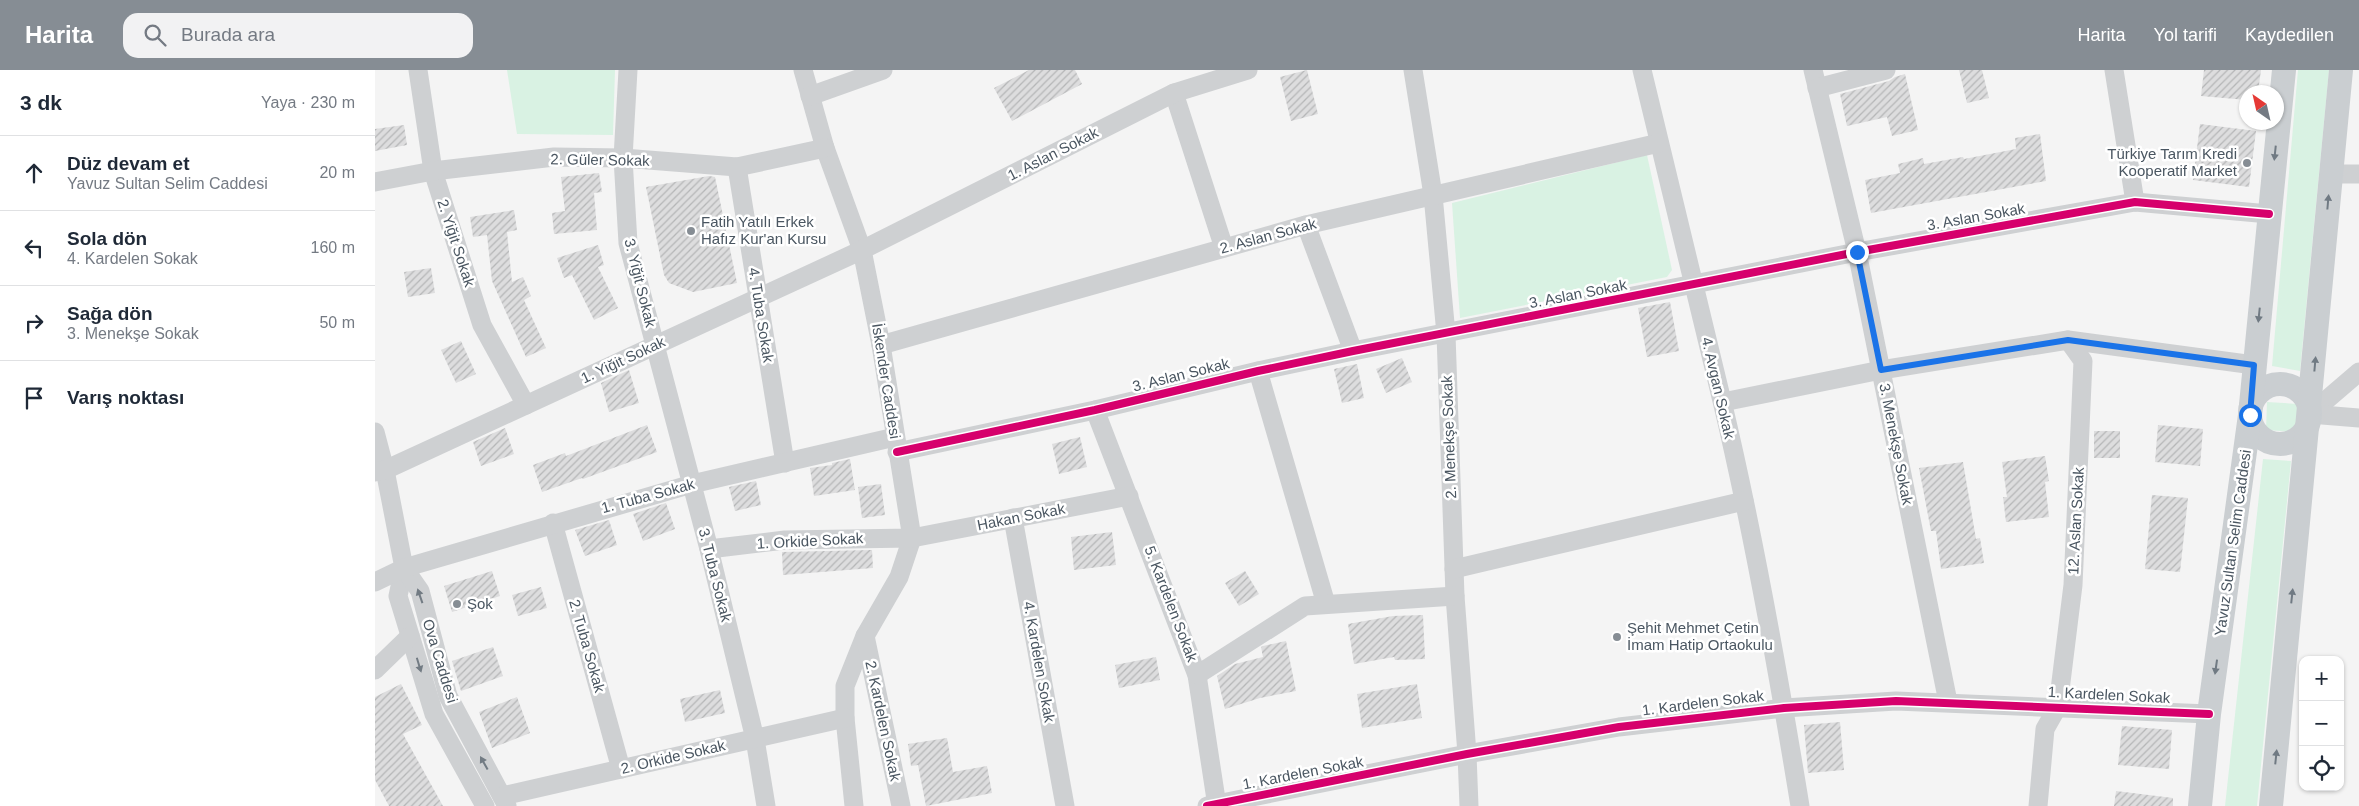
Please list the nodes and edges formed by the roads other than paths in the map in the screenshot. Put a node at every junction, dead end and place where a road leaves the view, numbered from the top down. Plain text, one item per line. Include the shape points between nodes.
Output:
1 (418, 70) edge
2 (628, 70) edge
3 (803, 70) edge
4 (883, 70) edge
5 (1245, 70) edge
6 (1413, 70) edge
7 (1642, 70) edge
8 (1886, 70) edge
9 (2114, 70) edge
10 (2284, 70) edge
11 (2341, 70) edge
12 (1815, 79) edge
13 (1174, 93) junction
14 (810, 96) junction
15 (1659, 143) junction
16 (825, 148) junction
17 (623, 158) junction
18 (737, 167) junction
19 (433, 171) junction
20 (2330, 174) junction
21 (2359, 174) edge
22 (375, 182) edge
23 (1433, 195) junction
24 (2135, 202) junction
25 (2269, 214) junction
26 (1306, 224) junction
27 (1224, 248) junction
28 (862, 250) junction
29 (1857, 252) junction
30 (1694, 284) junction
31 (758, 298) junction
32 (1446, 334) junction
33 (2068, 340) junction
34 (655, 345) junction
35 (881, 345) junction
36 (1353, 351) junction
37 (2254, 365) junction
38 (1881, 370) junction
39 (1258, 371) junction
40 (2359, 372) edge
41 (1723, 402) junction
42 (526, 405) junction
43 (1095, 410) junction
44 (2310, 414) junction
45 (2250, 415) junction
46 (2359, 418) edge
47 (375, 432) edge
48 (896, 444) junction
49 (785, 463) junction
50 (380, 471) edge
51 (692, 484) junction
52 (1129, 496) junction
53 (1744, 501) junction
54 (1013, 518) junction
55 (553, 523) junction
56 (912, 538) junction
57 (709, 549) junction
58 (404, 568) junction
59 (1454, 569) junction
60 (375, 582) edge
61 (1455, 596) junction
62 (1326, 604) junction
63 (410, 636) junction
64 (865, 636) junction
65 (375, 670) edge
66 (1197, 675) junction
67 (1948, 702) junction
68 (2058, 706) junction
69 (1784, 708) junction
70 (2209, 714) junction
71 (845, 718) junction
72 (755, 739) junction
73 (1467, 754) junction
74 (621, 769) junction
75 (505, 801) edge
76 (1213, 805) edge
77 (485, 806) edge
78 (766, 806) edge
79 (854, 806) edge
80 (901, 806) edge
81 (1065, 806) edge
82 (1469, 806) edge
83 (1800, 806) edge
84 (2038, 806) edge
85 (2200, 806) edge
86 (2271, 806) edge

1 - 19 street, 2. Yiğit Sokak
2 - 17 street, 3. Yiğit Sokak
3 - 14 street, İskender Caddesi
4 - 14 street
5 - 13 street, 1. Aslan Sokak
6 - 23 street, 2. Menekşe Sokak
7 - 15 street, 4. Avgan Sokak
8 - 12 street
9 - 24 street
10 -> 25 main road, Yavuz Sultan Selim Caddesi
11 - 20 main road
12 - 29 street, 3. Menekşe Sokak
13 - 27 street
13 - 28 street, 1. Aslan Sokak
14 - 16 street, İskender Caddesi
15 - 23 street, 2. Aslan Sokak
15 - 30 street, 4. Avgan Sokak
16 - 18 street, 2. Güler Sokak
16 - 28 street, İskender Caddesi
17 - 18 street, 2. Güler Sokak
17 - 19 street, 2. Güler Sokak via 554,157
17 - 34 street, 3. Yiğit Sokak via 628,243
18 - 31 street, 4. Tuba Sokak
19 - 22 street, 2. Güler Sokak
19 - 42 street, 2. Yiğit Sokak via 482,325
20 - 21 street
44 -> 20 main road
23 - 26 street, 2. Aslan Sokak
23 - 32 street, 2. Menekşe Sokak
24 - 25 street, 3. Aslan Sokak
24 - 29 street, 3. Aslan Sokak
25 -> 37 main road, Yavuz Sultan Selim Caddesi
26 - 27 street, 2. Aslan Sokak
26 - 36 street
27 - 35 street, 2. Aslan Sokak
28 - 31 street, 1. Yiğit Sokak
28 - 35 street, İskender Caddesi
29 - 30 street, 3. Aslan Sokak
29 - 38 street, 3. Menekşe Sokak
30 - 32 street, 3. Aslan Sokak
30 - 41 street, 4. Avgan Sokak
31 - 34 street, 1. Yiğit Sokak
31 - 49 street, 4. Tuba Sokak
32 - 36 street, 3. Aslan Sokak
32 - 59 street, 2. Menekşe Sokak
33 - 37 street
33 - 38 street
33 - 68 street, 12. Aslan Sokak via 2083,361 2073,585
34 - 42 street, 1. Yiğit Sokak
34 - 51 street, 3. Tuba Sokak
35 - 48 street, İskender Caddesi
36 - 39 street, 3. Aslan Sokak
37 - 45 main road, Yavuz Sultan Selim Caddesi
38 - 41 street
38 - 67 street, 3. Menekşe Sokak
39 - 43 street, 3. Aslan Sokak
39 - 62 street
40 - 44 street
41 - 53 street, 4. Avgan Sokak
42 - 50 street, 1. Yiğit Sokak
43 - 48 street, 3. Aslan Sokak
43 - 52 street, 5. Kardelen Sokak
44 - 45 main road via 2304,432 2280,444 2256,432
44 - 45 main road via 2304,397 2297,390 2280,384 2262,390 2251,405
44 - 46 street
86 -> 44 main road
45 -> 70 main road, Yavuz Sultan Selim Caddesi
47 - 50 street, Ova Caddesi
48 - 49 street, 1. Tuba Sokak
48 - 56 street, İskender Caddesi
49 - 51 street, 1. Tuba Sokak
50 - 58 street, Ova Caddesi
51 - 55 street, 1. Tuba Sokak
51 - 57 street, 3. Tuba Sokak
52 - 54 street, Hakan Sokak
52 - 66 street, 5. Kardelen Sokak
53 - 59 street
53 - 69 street, 4. Avgan Sokak
54 - 56 street, Hakan Sokak
54 - 81 street, 4. Kardelen Sokak
55 - 58 street, 1. Tuba Sokak
55 - 74 street, 2. Tuba Sokak
56 - 57 street, 1. Orkide Sokak via 785,540
56 - 64 street, İskender Caddesi via 899,577
57 - 72 street, 3. Tuba Sokak
58 - 60 street, 1. Tuba Sokak
58 - 63 street, Ova Caddesi via 398,596
75 -> 58 street, Ova Caddesi via 448,696 420,591
59 - 61 street, 2. Menekşe Sokak
61 - 62 street
61 - 73 street, 2. Menekşe Sokak
62 - 66 street via 1305,606
63 - 65 street
63 -> 77 street, Ova Caddesi via 434,714
64 - 71 street, İskender Caddesi via 845,686
64 - 80 street, 2. Kardelen Sokak
66 - 76 street, 5. Kardelen Sokak
67 - 68 street, 1. Kardelen Sokak
67 - 69 street, 1. Kardelen Sokak via 1897,701
68 - 70 street, 1. Kardelen Sokak
68 - 84 street via 2045,729
69 - 73 street, 1. Kardelen Sokak via 1619,727
69 - 83 street, 4. Avgan Sokak
70 - 85 main road, Yavuz Sultan Selim Caddesi
71 - 72 street, 2. Orkide Sokak
71 - 79 street, İskender Caddesi
72 - 74 street, 2. Orkide Sokak
72 - 78 street, 3. Tuba Sokak
73 - 76 street, 1. Kardelen Sokak
73 - 82 street, 2. Menekşe Sokak
74 - 75 street, 2. Orkide Sokak

